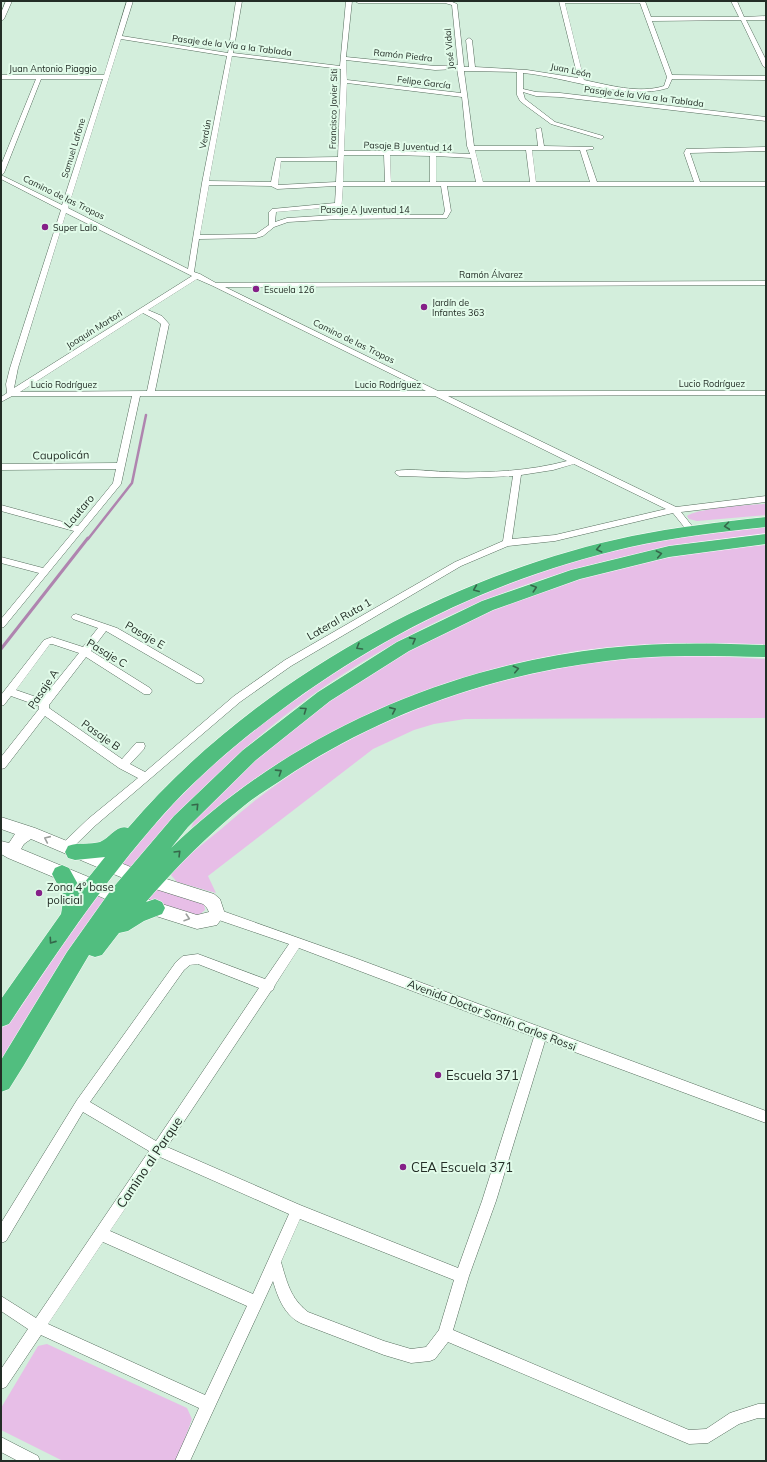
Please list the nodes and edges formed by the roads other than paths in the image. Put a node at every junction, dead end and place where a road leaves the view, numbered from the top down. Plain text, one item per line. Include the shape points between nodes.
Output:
1 (130, 1) edge
2 (239, 1) edge
3 (349, 1) edge
4 (358, 1) edge
5 (562, 1) edge
6 (642, 1) edge
7 (734, 1) edge
8 (1, 2) edge
9 (9, 2) edge
10 (743, 18) junction
11 (766, 18) edge
12 (1, 19) edge
13 (649, 19) junction
14 (119, 37) junction
15 (469, 40) dead end
16 (230, 55) junction
17 (288, 56) dead end
18 (344, 65) junction
19 (766, 66) edge
20 (460, 68) junction
21 (472, 69) junction
22 (304, 70) dead end
23 (520, 71) junction
24 (1, 77) edge
25 (39, 77) junction
26 (106, 77) junction
27 (670, 77) junction
28 (766, 78) edge
29 (581, 80) junction
30 (344, 81) junction
31 (520, 90) junction
32 (463, 95) junction
33 (766, 119) edge
34 (539, 129) dead end
35 (601, 137) dead end
36 (472, 148) junction
37 (529, 148) junction
38 (541, 148) junction
39 (582, 148) junction
40 (591, 148) dead end
41 (766, 149) edge
42 (387, 154) junction
43 (432, 155) junction
44 (341, 156) junction
45 (474, 156) junction
46 (1, 173) edge
47 (1, 177) edge
48 (205, 183) junction
49 (340, 184) junction
50 (433, 184) junction
51 (444, 184) junction
52 (480, 184) junction
53 (532, 184) junction
54 (594, 184) junction
55 (698, 184) junction
56 (766, 184) edge
57 (276, 185) junction
58 (388, 185) junction
59 (339, 205) junction
60 (64, 208) junction
61 (338, 217) junction
62 (272, 226) junction
63 (196, 237) junction
64 (191, 272) junction
65 (198, 276) junction
66 (766, 282) edge
67 (216, 285) junction
68 (143, 310) junction
69 (766, 393) edge
70 (10, 394) junction
71 (136, 394) junction
72 (440, 394) junction
73 (150, 395) junction
74 (1, 400) edge
75 (575, 461) junction
76 (121, 466) junction
77 (1, 467) edge
78 (399, 474) dead end
79 (517, 474) junction
80 (766, 499) edge
81 (1, 508) edge
82 (675, 510) junction
83 (766, 522) edge
84 (78, 529) junction
85 (692, 530) junction
86 (766, 539) edge
87 (507, 543) junction
88 (1, 560) edge
89 (44, 571) junction
90 (76, 617) dead end
91 (1, 625) edge
92 (105, 626) junction
93 (84, 651) junction
94 (766, 651) edge
95 (199, 680) dead end
96 (147, 691) dead end
97 (10, 692) junction
98 (1, 702) edge
99 (44, 707) junction
100 (140, 746) dead end
101 (1, 765) edge
102 (123, 765) junction
103 (146, 777) junction
104 (147, 821) junction
105 (1, 823) edge
106 (30, 832) junction
107 (7, 850) edge
108 (70, 850) junction
109 (109, 865) junction
110 (62, 874) junction
111 (143, 879) junction
112 (92, 887) junction
113 (125, 899) junction
114 (155, 908) junction
115 (71, 914) junction
116 (217, 914) junction
117 (109, 930) junction
118 (297, 942) junction
119 (269, 986) junction
120 (1, 1017) edge
121 (541, 1034) junction
122 (5, 1075) edge
123 (81, 1104) junction
124 (766, 1117) edge
125 (158, 1149) junction
126 (297, 1211) junction
127 (102, 1234) junction
128 (1, 1236) edge
129 (274, 1261) junction
130 (462, 1276) junction
131 (1, 1303) edge
132 (256, 1303) junction
133 (38, 1327) junction
134 (445, 1334) junction
135 (1, 1382) edge
136 (208, 1404) junction
137 (766, 1411) edge
138 (1, 1444) edge
139 (33, 1461) edge
140 (182, 1461) edge

1 - 14 street, Samuel Lafone
2 - 16 street, Verdún
3 - 18 street, Francisco Javier Siti
4 - 20 street, José Vidal via 451,2 454,5
5 - 6 street
5 - 29 street
6 - 13 street
7 - 10 street
8 - 9 street
9 - 12 street
10 - 11 street
10 - 13 street
10 - 19 street
13 - 27 street
14 - 16 street, Pasaje de la Vía a la Tablada
14 - 26 street, Samuel Lafone
15 - 21 street, José Vidal
16 - 18 street, Pasaje de la Vía a la Tablada
16 - 48 street, Verdún
17 - 18 street, Ramón Piedra
18 - 20 street, Ramón Piedra
18 - 22 street
18 - 30 street, Francisco Javier Siti
20 - 21 street, Juan León
20 - 32 street, José Vidal
21 - 23 street, Juan León
23 - 29 street, Juan León
23 - 31 street
24 - 25 street, Juan Antonio Piaggio
25 - 26 street, Juan Antonio Piaggio
25 - 46 street
26 - 60 street, Samuel Lafone
27 - 28 street
27 - 29 street, Juan León via 666,87 655,91 597,86
30 - 32 street, Felipe García
30 - 44 street, Francisco Javier Siti
31 - 33 street, Pasaje de la Vía a la Tablada via 536,94
31 - 35 street via 522,100 553,123
32 - 36 street, Felipe García
34 - 38 street
36 - 37 street
36 - 45 street, Felipe García
37 - 38 street
37 - 53 street
38 - 39 street
39 - 40 street
39 - 54 street
41 - 55 street via 688,150
42 - 43 street, Pasaje B Juventud 14
42 - 44 street, Pasaje B Juventud 14
42 - 58 street
43 - 45 street, Pasaje B Juventud 14
43 - 50 street
44 - 49 street, Francisco Javier Siti
44 - 57 street, Pasaje B Juventud 14 via 278,159
45 - 52 street, Felipe García
47 - 60 street, Camino de las Tropas
48 - 57 street
48 - 63 street, Verdún
49 - 57 street
49 - 58 street
49 - 59 street, Francisco Javier Siti
50 - 51 street
50 - 58 street
51 - 52 street
51 - 61 street, Pasaje A Juventud 14 via 448,211 445,217
52 - 53 street
53 - 54 street
54 - 55 street
55 - 56 street
59 - 61 street, Francisco Javier Siti
59 - 62 street via 274,210
60 - 64 street, Camino de las Tropas
60 - 70 street, Samuel Lafone via 14,368
61 - 62 street, Pasaje A Juventud 14 via 285,220
62 - 63 street via 256,236
63 - 64 street, Verdún
64 - 65 street, Camino de las Tropas
65 - 67 street, Camino de las Tropas
65 - 68 street, Joaquín Martori
66 - 67 street, Ramón Álvarez
67 - 72 street, Camino de las Tropas
68 - 70 street, Joaquín Martori
68 - 73 street via 165,324
69 - 72 street, Lucio Rodríguez
70 - 71 street, Lucio Rodríguez
70 - 74 street, Joaquín Martori
71 - 73 street, Lucio Rodríguez
71 - 76 street, Lautaro
72 - 73 street, Lucio Rodríguez
72 - 75 street, Camino de las Tropas
75 - 79 street via 553,468
75 - 82 street, Camino de las Tropas
76 - 77 street, Caupolicán
76 - 84 street, Lautaro via 117,484
78 - 79 street
79 - 87 street
80 - 82 street, Lateral Ruta 1
81 - 84 street
82 - 85 street, Camino de las Tropas
82 - 87 street, Lateral Ruta 1 via 555,538
83 -> 85 highway
84 - 89 street, Lautaro
85 -> 104 highway via 575,555 492,583 413,617 296,687 240,730 196,769
111 -> 86 highway via 170,834 251,753 294,717 364,669 423,635 499,601 575,575 654,555
87 - 103 street, Lateral Ruta 1 via 458,564 288,663 236,699
88 - 89 street
89 - 91 street, Lautaro
90 - 92 street, Pasaje E
92 - 93 street, Pasaje A
92 - 95 street, Pasaje E
93 - 96 street, Pasaje C
93 - 97 street, Pasaje C via 52,640 47,642
93 - 99 street, Pasaje A
111 -> 94 highway via 179,852 216,819 307,754 378,716 434,694 497,674 588,656 686,648
97 - 98 street
97 - 99 street, Pasaje B
99 - 101 street, Pasaje A
99 - 102 street, Pasaje B
100 - 102 street
102 - 103 street, Pasaje B
103 - 108 street, Lateral Ruta 1 via 92,822
104 - 108 highway via 133,827 108,848
104 - 109 highway
105 - 106 street
106 - 107 street
108 -> 106 street
107 - 110 street
108 - 109 street
109 - 111 street
109 - 112 highway
110 - 112 street
110 - 115 highway via 73,896
111 - 113 highway
111 - 116 street via 208,899 214,904
112 - 113 street
112 - 115 highway
113 - 114 street
113 - 117 highway
113 - 122 highway via 72,963
114 -> 116 street via 198,922 211,920
114 - 117 highway via 140,912 119,927
115 -> 120 highway
116 - 118 street, Avenida Doctor Santín Carlos Rossi
117 - 122 highway
118 - 119 street, Camino al Parque
118 - 121 street, Avenida Doctor Santín Carlos Rossi
119 - 123 street via 198,959 184,962
119 - 125 street, Camino al Parque
121 - 124 street, Avenida Doctor Santín Carlos Rossi
121 - 130 street via 489,1201
123 - 125 street
123 - 128 street
125 - 126 street
125 - 127 street, Camino al Parque
126 - 129 street
126 - 130 street
127 - 132 street
127 - 133 street, Camino al Parque
129 - 132 street
129 - 134 street via 284,1296 293,1310 303,1317 411,1356 430,1354
130 - 134 street
131 - 133 street
132 - 136 street
133 - 135 street, Camino al Parque
133 - 136 street
134 - 137 street via 689,1437 708,1436 735,1418
136 - 140 street
138 - 139 street

